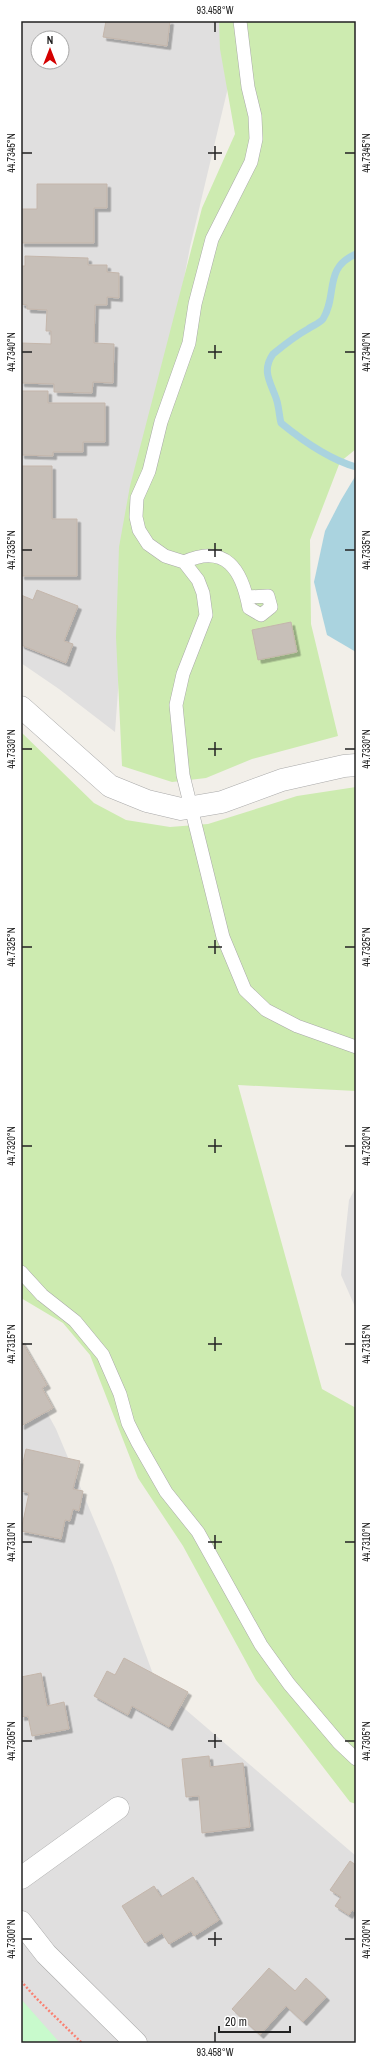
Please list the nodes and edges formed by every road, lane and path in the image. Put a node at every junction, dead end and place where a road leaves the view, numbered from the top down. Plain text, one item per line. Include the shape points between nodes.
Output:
1 (240, 21) edge
2 (184, 562) junction
3 (247, 597) dead end
4 (21, 707) edge
5 (356, 765) edge
6 (191, 807) junction
7 (356, 1047) edge
8 (21, 1272) edge
9 (356, 1759) edge
10 (118, 1808) dead end
11 (21, 1878) edge
12 (21, 1922) edge
13 (21, 1981) edge
14 (82, 2043) edge
15 (136, 2043) edge

1 - 2 lane via 248,88 255,116 256,140 251,162 212,240 195,304 187,350 161,422 149,471 137,498 136,517 139,530 148,544 165,556
2 - 3 lane via 209,555 225,559 237,571
2 - 6 lane via 198,580 206,615 183,674 176,705 183,775
4 - 6 street via 110,786 147,801 181,809
5 - 6 street via 282,780 222,802
6 - 7 lane via 223,937 245,990 266,1010 297,1026
8 - 9 lane via 42,1295 75,1321 103,1355 138,1443 166,1492 198,1532 258,1639 289,1684 339,1743
10 - 11 street
12 - 15 street via 46,1954
13 - 14 path

